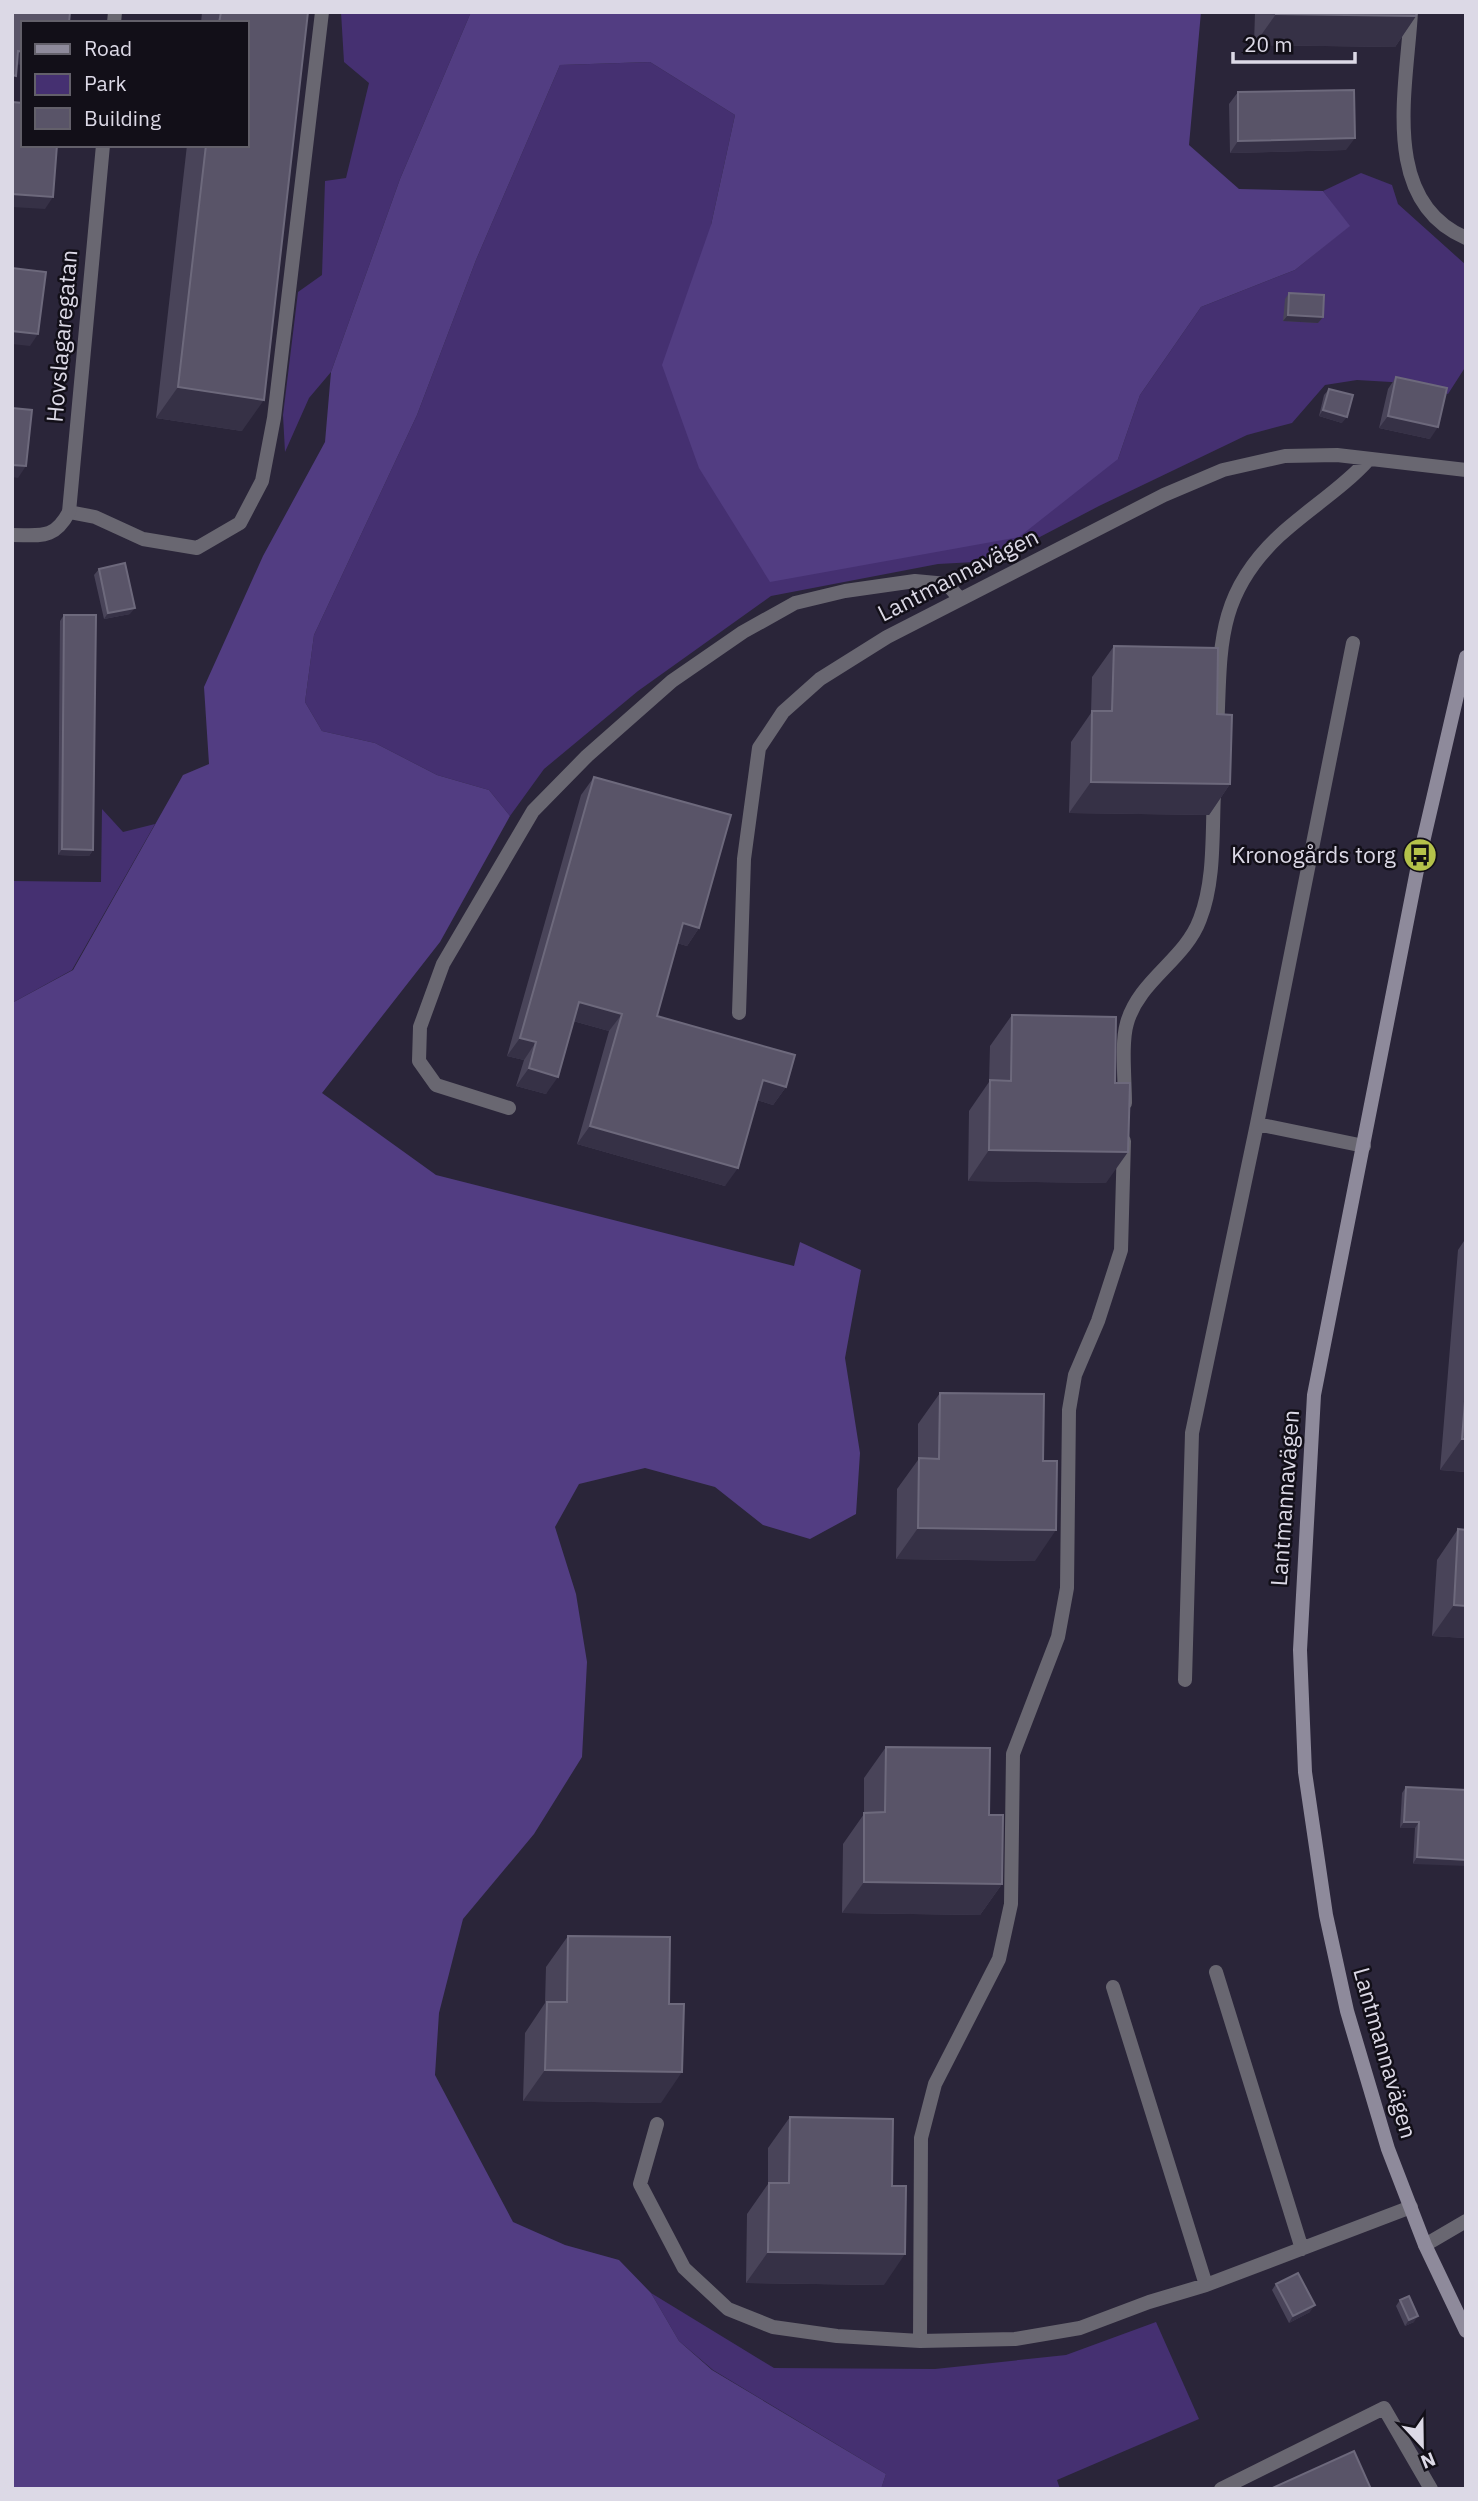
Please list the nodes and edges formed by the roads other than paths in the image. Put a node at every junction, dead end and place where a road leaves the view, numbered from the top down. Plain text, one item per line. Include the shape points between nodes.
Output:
1 (322, 12) edge
2 (1411, 12) edge
3 (103, 147) edge
4 (1466, 238) edge
5 (1369, 460) junction
6 (1466, 470) edge
7 (69, 512) junction
8 (12, 535) edge
9 (960, 599) junction
10 (1353, 643) dead end
11 (1466, 657) edge
12 (1216, 751) edge
13 (1214, 779) edge
14 (739, 1013) dead end
15 (509, 1108) dead end
16 (1257, 1124) junction
17 (1364, 1146) junction
18 (1185, 1681) dead end
19 (1216, 1972) dead end
20 (1113, 1987) dead end
21 (657, 2124) dead end
22 (1411, 2207) junction
23 (1466, 2221) edge
24 (1425, 2245) junction
25 (1302, 2249) junction
26 (1206, 2285) junction
27 (1466, 2331) edge
28 (920, 2341) junction
29 (1221, 2489) edge
30 (1431, 2489) edge

1 - 7 street via 274,418 262,481 240,523 197,548 143,539 95,517
2 - 4 street via 1404,145 1409,176 1432,217
3 - 7 street, Hovslagaregatan
5 - 6 street, Lantmannavägen
5 - 9 street, Lantmannavägen via 1285,456 1223,470 1164,495
5 - 12 street via 1328,500 1280,535 1236,587 1222,630
7 - 8 street, Hovslagaregatan via 60,529 47,535
9 - 14 street, Lantmannavägen via 820,679 783,712 759,748 744,859
9 - 15 street via 947,584 915,581 795,603 672,681 533,811 443,964 420,1027 419,1061 436,1085
10 - 16 street
11 - 17 street, Lantmannavägen via 1420,855
13 - 28 street via 1210,873 1201,918 1186,947 1142,993 1127,1023 1121,1250 1074,1375 1069,1410 1067,1588 1058,1637 1013,1754 1011,1904 999,1959 935,2084 921,2138
16 - 17 street
16 - 18 street via 1192,1433
17 - 22 street, Lantmannavägen via 1314,1395 1300,1650 1306,1772 1326,1914 1347,2011 1388,2149
19 - 25 street
20 - 26 street
21 - 28 street via 640,2184 684,2269 728,2308 772,2327
22 - 24 street, Lantmannavägen
22 - 25 street
23 - 24 street
24 - 27 street, Lantmannavägen
25 - 26 street
26 - 28 street via 1080,2328 1015,2339
29 - 30 street via 1384,2408

